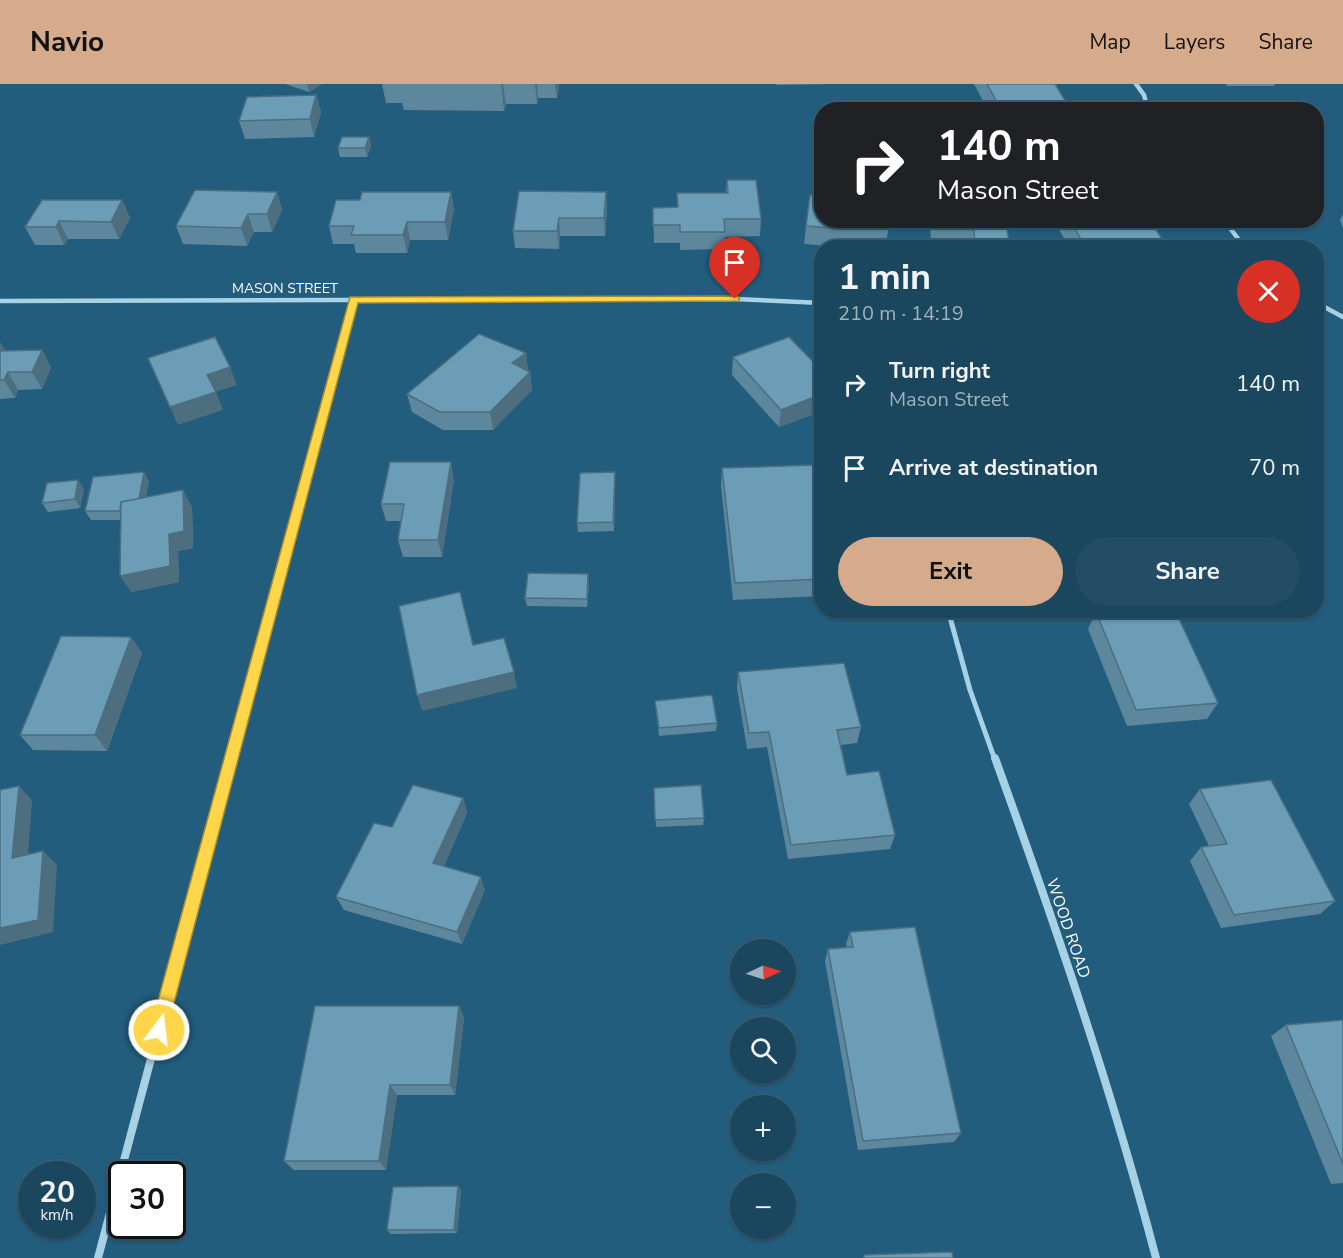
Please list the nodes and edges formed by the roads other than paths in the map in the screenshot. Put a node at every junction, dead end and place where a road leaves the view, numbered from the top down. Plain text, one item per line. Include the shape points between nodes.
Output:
1 (1136, 84) edge
2 (1145, 102) edge
3 (353, 300) junction
4 (0, 301) edge
5 (814, 303) edge
6 (1324, 307) edge
7 (1343, 317) edge
8 (950, 618) edge
9 (98, 1258) edge
10 (1156, 1258) edge

1 - 2 street
3 - 4 street, MASON STREET
3 - 5 street, MASON STREET via 735,299
3 - 9 street
6 - 7 street
8 - 10 street, WOOD ROAD via 970,690 1064,950

